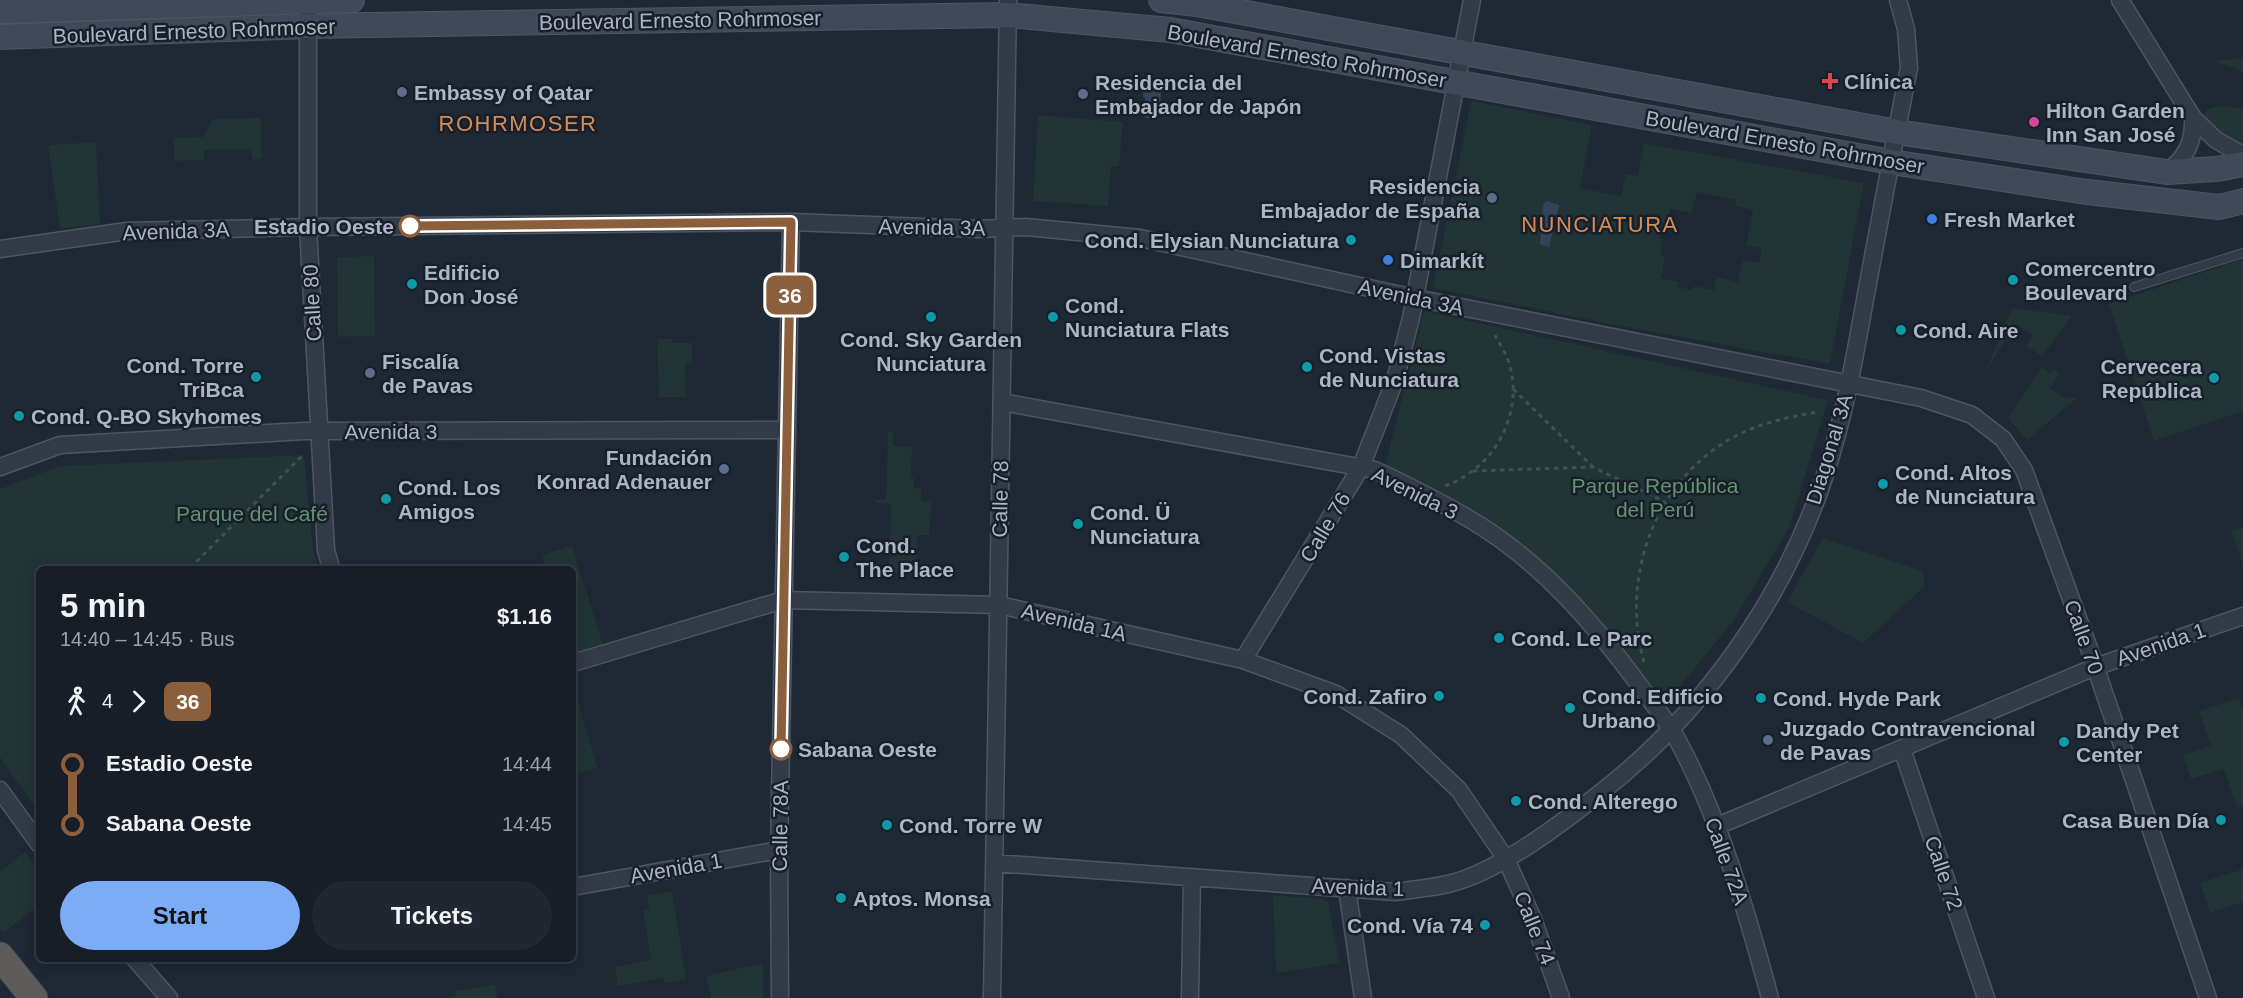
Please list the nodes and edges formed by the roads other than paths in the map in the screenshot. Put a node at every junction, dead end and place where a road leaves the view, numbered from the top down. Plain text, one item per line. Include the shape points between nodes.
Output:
1 (352, 0) edge
2 (1161, 0) edge
3 (1472, 0) edge
4 (1898, 0) edge
5 (2120, 0) edge
6 (308, 1) edge
7 (95, 4) edge
8 (1008, 7) edge
9 (0, 11) edge
10 (309, 26) junction
11 (0, 38) edge
12 (1462, 51) junction
13 (1456, 82) junction
14 (2193, 118) junction
15 (1897, 132) junction
16 (2243, 155) edge
17 (1891, 162) junction
18 (2243, 164) edge
19 (2167, 172) junction
20 (2243, 201) edge
21 (2231, 208) edge
22 (791, 222) junction
23 (308, 227) junction
24 (1004, 228) junction
25 (0, 249) edge
26 (2243, 253) edge
27 (2134, 287) dead end
28 (1415, 298) junction
29 (1849, 384) junction
30 (1002, 402) junction
31 (787, 430) junction
32 (311, 431) junction
33 (1361, 467) junction
34 (0, 468) edge
35 (330, 566) edge
36 (783, 600) junction
37 (999, 605) junction
38 (2243, 616) edge
39 (1243, 660) junction
40 (576, 662) edge
41 (2095, 667) junction
42 (1671, 729) junction
43 (1902, 749) junction
44 (0, 790) edge
45 (1715, 827) junction
46 (36, 840) edge
47 (779, 850) junction
48 (1506, 859) junction
49 (995, 863) junction
50 (1192, 877) junction
51 (576, 885) edge
52 (1347, 888) junction
53 (0, 956) edge
54 (138, 962) edge
55 (34, 998) edge
56 (169, 998) edge
57 (780, 998) edge
58 (993, 998) edge
59 (1190, 998) edge
60 (1363, 998) edge
61 (1561, 998) edge
62 (1770, 998) edge
63 (1986, 998) edge
64 (2208, 998) edge

1 - 6 main road, Boulevard Ernesto Rohrmoser
2 - 12 main road, Boulevard Ernesto Rohrmoser
3 - 12 street, Calle 76
4 - 15 street, Diagonal 3A via 1906,29 1909,68
5 - 14 street
6 - 7 main road, Boulevard Ernesto Rohrmoser
6 - 10 street, Calle 80
7 - 9 main road, Boulevard Ernesto Rohrmoser
8 - 10 main road, Boulevard Ernesto Rohrmoser
8 - 13 main road, Boulevard Ernesto Rohrmoser via 1170,30
8 - 24 street, Calle 78
10 - 11 main road, Boulevard Ernesto Rohrmoser
10 - 23 street, Calle 80
12 - 13 street, Calle 76
12 - 15 main road, Boulevard Ernesto Rohrmoser via 1770,102
13 - 17 main road, Boulevard Ernesto Rohrmoser
13 - 28 street, Calle 76
14 - 16 street via 2216,140
14 - 19 street via 2191,144 2177,165
15 - 17 street, Diagonal 3A
15 - 19 main road, Boulevard Ernesto Rohrmoser
17 - 21 main road, Boulevard Ernesto Rohrmoser via 2087,192
17 - 29 street, Diagonal 3A
18 - 19 main road, Boulevard Ernesto Rohrmoser
20 - 21 main road, Boulevard Ernesto Rohrmoser
22 - 23 street, Avenida 3A
22 - 24 street, Avenida 3A
22 - 31 street, Calle 78A
23 - 25 street, Avenida 3A via 127,231
23 - 32 street, Calle 80
24 - 28 street, Avenida 3A via 1140,238
24 - 30 street, Calle 78
26 - 27 lane
28 - 29 street, Avenida 3A
28 - 33 street, Calle 76 via 1395,380
29 - 41 street, Calle 70 via 1922,398 1972,415 2003,439 2024,470
29 - 42 street, Diagonal 3A via 1824,478 1776,588 1728,661
30 - 33 street, Avenida 3
30 - 37 street, Calle 78
31 - 32 street, Avenida 3
31 - 36 street, Calle 78A
32 - 34 street, Avenida 3 via 60,445
32 - 35 street, Calle 80
33 - 39 street, Calle 76
33 - 42 street, Avenida 3 via 1424,494 1487,530 1527,561 1581,611
36 - 37 street, Avenida 1A
36 - 40 street, Avenida 1A
36 - 47 street, Calle 78A
37 - 39 street, Avenida 1A
37 - 49 street, Calle 78
38 - 41 street, Avenida 1
39 - 48 street, Avenida 1A via 1336,694 1401,735 1459,790
41 - 43 street, Avenida 1
41 - 64 street, Calle 70
42 - 45 street, Calle 72A
42 - 48 street, Avenida 1 via 1617,780
43 - 45 street, Avenida 1
43 - 63 street, Calle 72
44 - 46 street
45 - 62 street, Calle 72A
47 - 51 street, Avenida 1
47 - 57 street, Calle 78A
48 - 52 street, Avenida 1 via 1454,883 1395,892
48 - 61 street, Calle 74 via 1533,919
49 - 50 street, Avenida 1
49 - 58 street, Calle 78
50 - 52 street, Avenida 1
50 - 59 street
52 - 60 street
53 - 55 highway
54 - 56 street

